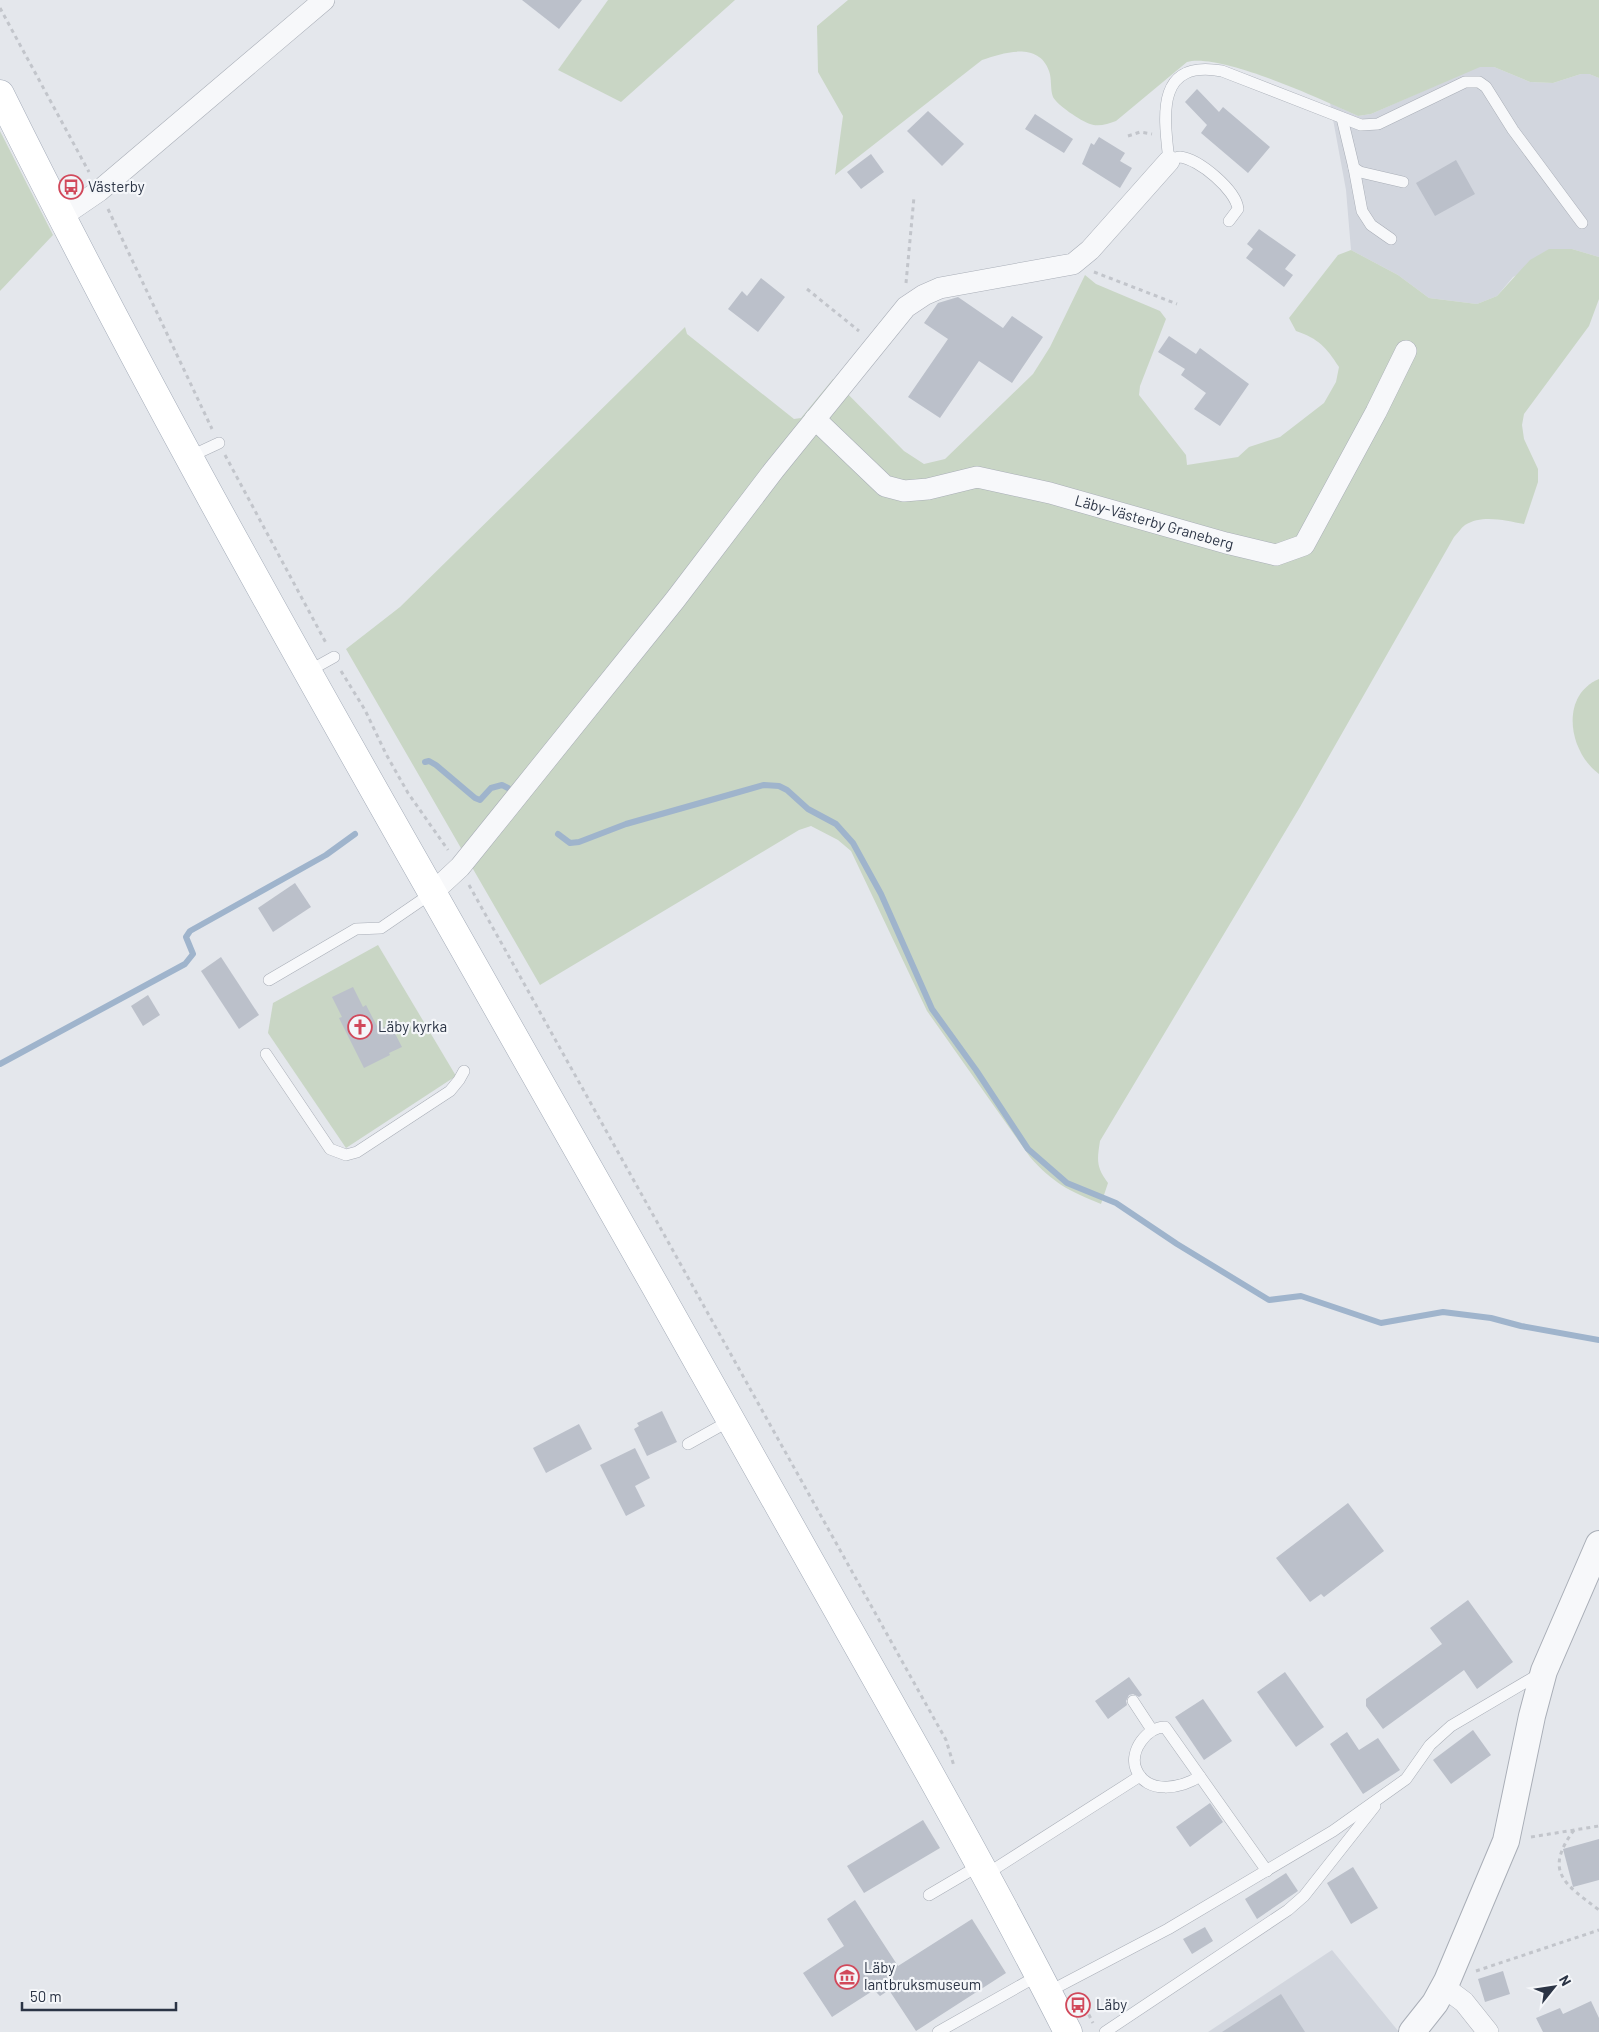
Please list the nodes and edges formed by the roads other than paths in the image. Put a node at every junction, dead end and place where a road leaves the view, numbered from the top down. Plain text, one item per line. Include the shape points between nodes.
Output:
1 (324, 0) edge
2 (0, 94) edge
3 (1342, 118) junction
4 (1168, 153) junction
5 (1354, 168) junction
6 (1403, 182) dead end
7 (61, 217) junction
8 (1229, 222) dead end
9 (1582, 223) dead end
10 (1391, 239) dead end
11 (1406, 351) dead end
12 (815, 420) junction
13 (219, 443) road end
14 (189, 458) junction
15 (334, 657) road end
16 (307, 672) junction
17 (432, 893) junction
18 (269, 980) dead end
19 (266, 1054) dead end
20 (464, 1071) dead end
21 (731, 1420) junction
22 (688, 1444) dead end
23 (1599, 1544) edge
24 (1544, 1671) junction
25 (1133, 1701) dead end
26 (1152, 1730) junction
27 (1140, 1776) junction
28 (1200, 1776) junction
29 (1383, 1796) junction
30 (982, 1870) junction
31 (1267, 1871) junction
32 (929, 1894) dead end
33 (1043, 1984) junction
34 (1446, 1984) junction
35 (938, 2032) edge
36 (1068, 2032) edge
37 (1105, 2032) edge
38 (1412, 2032) edge
39 (1488, 2032) edge

1 - 7 street via 99,191
2 - 7 main road
3 - 4 lane via 1222,72 1196,69 1176,80 1167,100 1164,119
3 - 5 lane
3 - 9 lane via 1361,125 1378,124 1466,82 1479,82 1486,87 1513,130
4 - 8 lane via 1189,159 1227,187 1238,209
4 - 12 street via 1090,250 1073,264 940,288 924,295 903,311
5 - 6 lane
5 - 10 lane via 1362,211 1372,225
7 - 14 main road
11 - 12 street, Läby-Västerby Graneberg via 1304,545 1276,555 1050,493 977,477 928,489 904,491 885,486
12 - 17 street via 460,867
13 - 14 lane
14 - 16 main road
15 - 16 lane
16 - 17 main road
17 - 18 lane via 381,928 356,929
17 - 21 main road
19 - 20 lane via 330,1149 346,1155 357,1152 450,1091
21 - 22 lane
21 - 30 main road
23 - 24 street
24 - 29 lane via 1451,1726 1430,1745 1406,1779
24 - 34 street via 1506,1840
25 - 26 lane
26 - 27 lane via 1142,1740 1134,1760
26 - 28 lane via 1165,1727
27 - 28 lane via 1149,1784 1164,1787 1184,1785
27 - 30 lane
28 - 31 lane
29 - 31 lane
29 - 37 lane via 1294,1906
30 - 32 lane
30 - 33 main road
31 - 33 lane via 1072,1980
33 - 35 lane
33 - 36 main road
34 - 38 street
34 - 39 street

